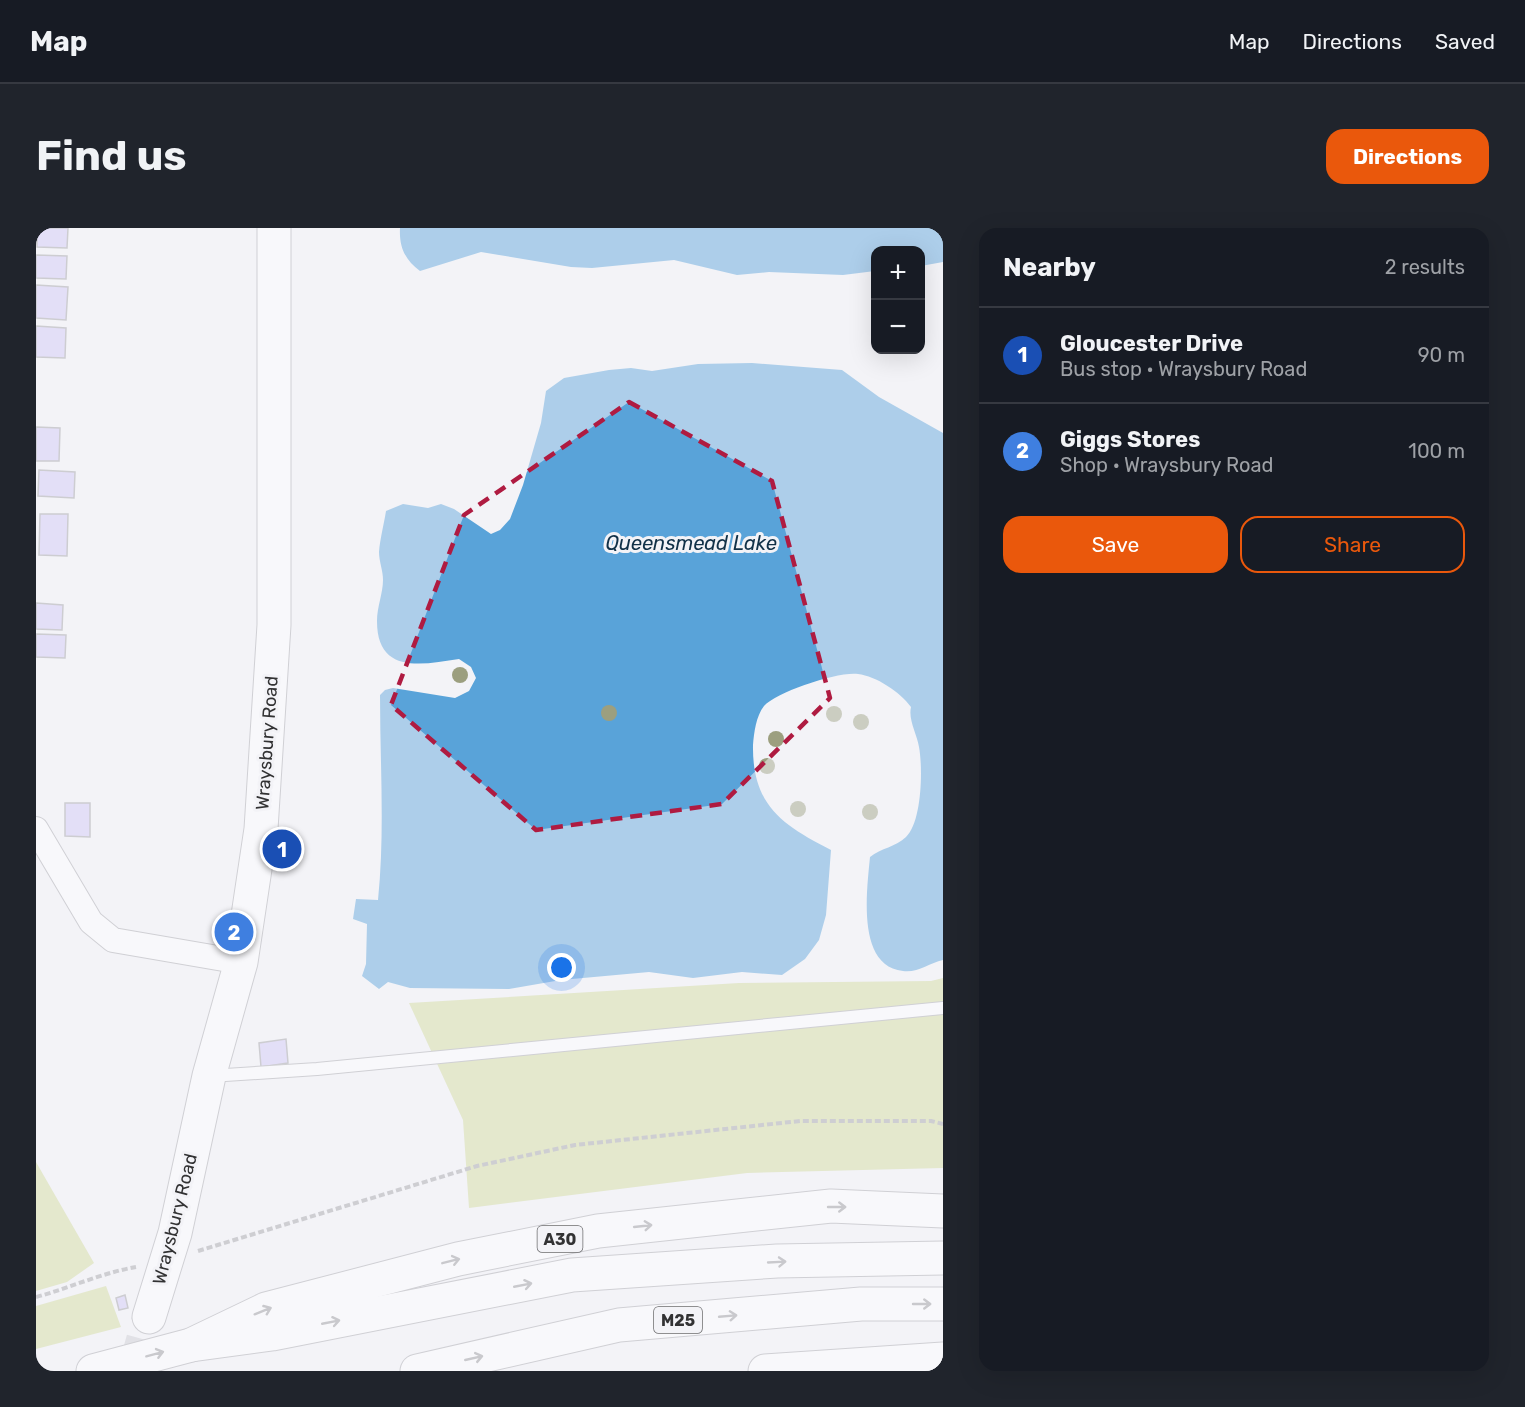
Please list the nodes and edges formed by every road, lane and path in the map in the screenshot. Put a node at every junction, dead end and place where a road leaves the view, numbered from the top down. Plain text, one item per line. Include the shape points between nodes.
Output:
1 (274, 228) edge
2 (36, 829) edge
3 (241, 962) junction
4 (943, 1008) edge
5 (208, 1076) junction
6 (943, 1124) edge
7 (943, 1211) edge
8 (943, 1258) edge
9 (166, 1261) junction
10 (36, 1297) edge
11 (943, 1304) edge
12 (149, 1317) tunnel mouth
13 (191, 1345) junction
14 (943, 1359) edge
15 (93, 1371) edge
16 (417, 1371) edge
17 (765, 1371) edge

1 - 3 main road, Wraysbury Road via 274,625 261,829
2 - 3 street via 91,922 112,940
3 - 5 main road, Wraysbury Road
4 - 5 lane via 317,1069
5 - 9 main road, Wraysbury Road
6 - 9 path via 800,1121 575,1145 477,1166
13 -> 7 main road, A30 via 266,1309 458,1259 598,1231 831,1206
13 -> 8 main road via 273,1334 572,1275 777,1262
9 - 10 path via 106,1272 67,1290
9 - 12 main road, Wraysbury Road
16 -> 11 main road, M25 via 619,1325 861,1304
15 -> 13 main road, A30
14 - 17 main road

